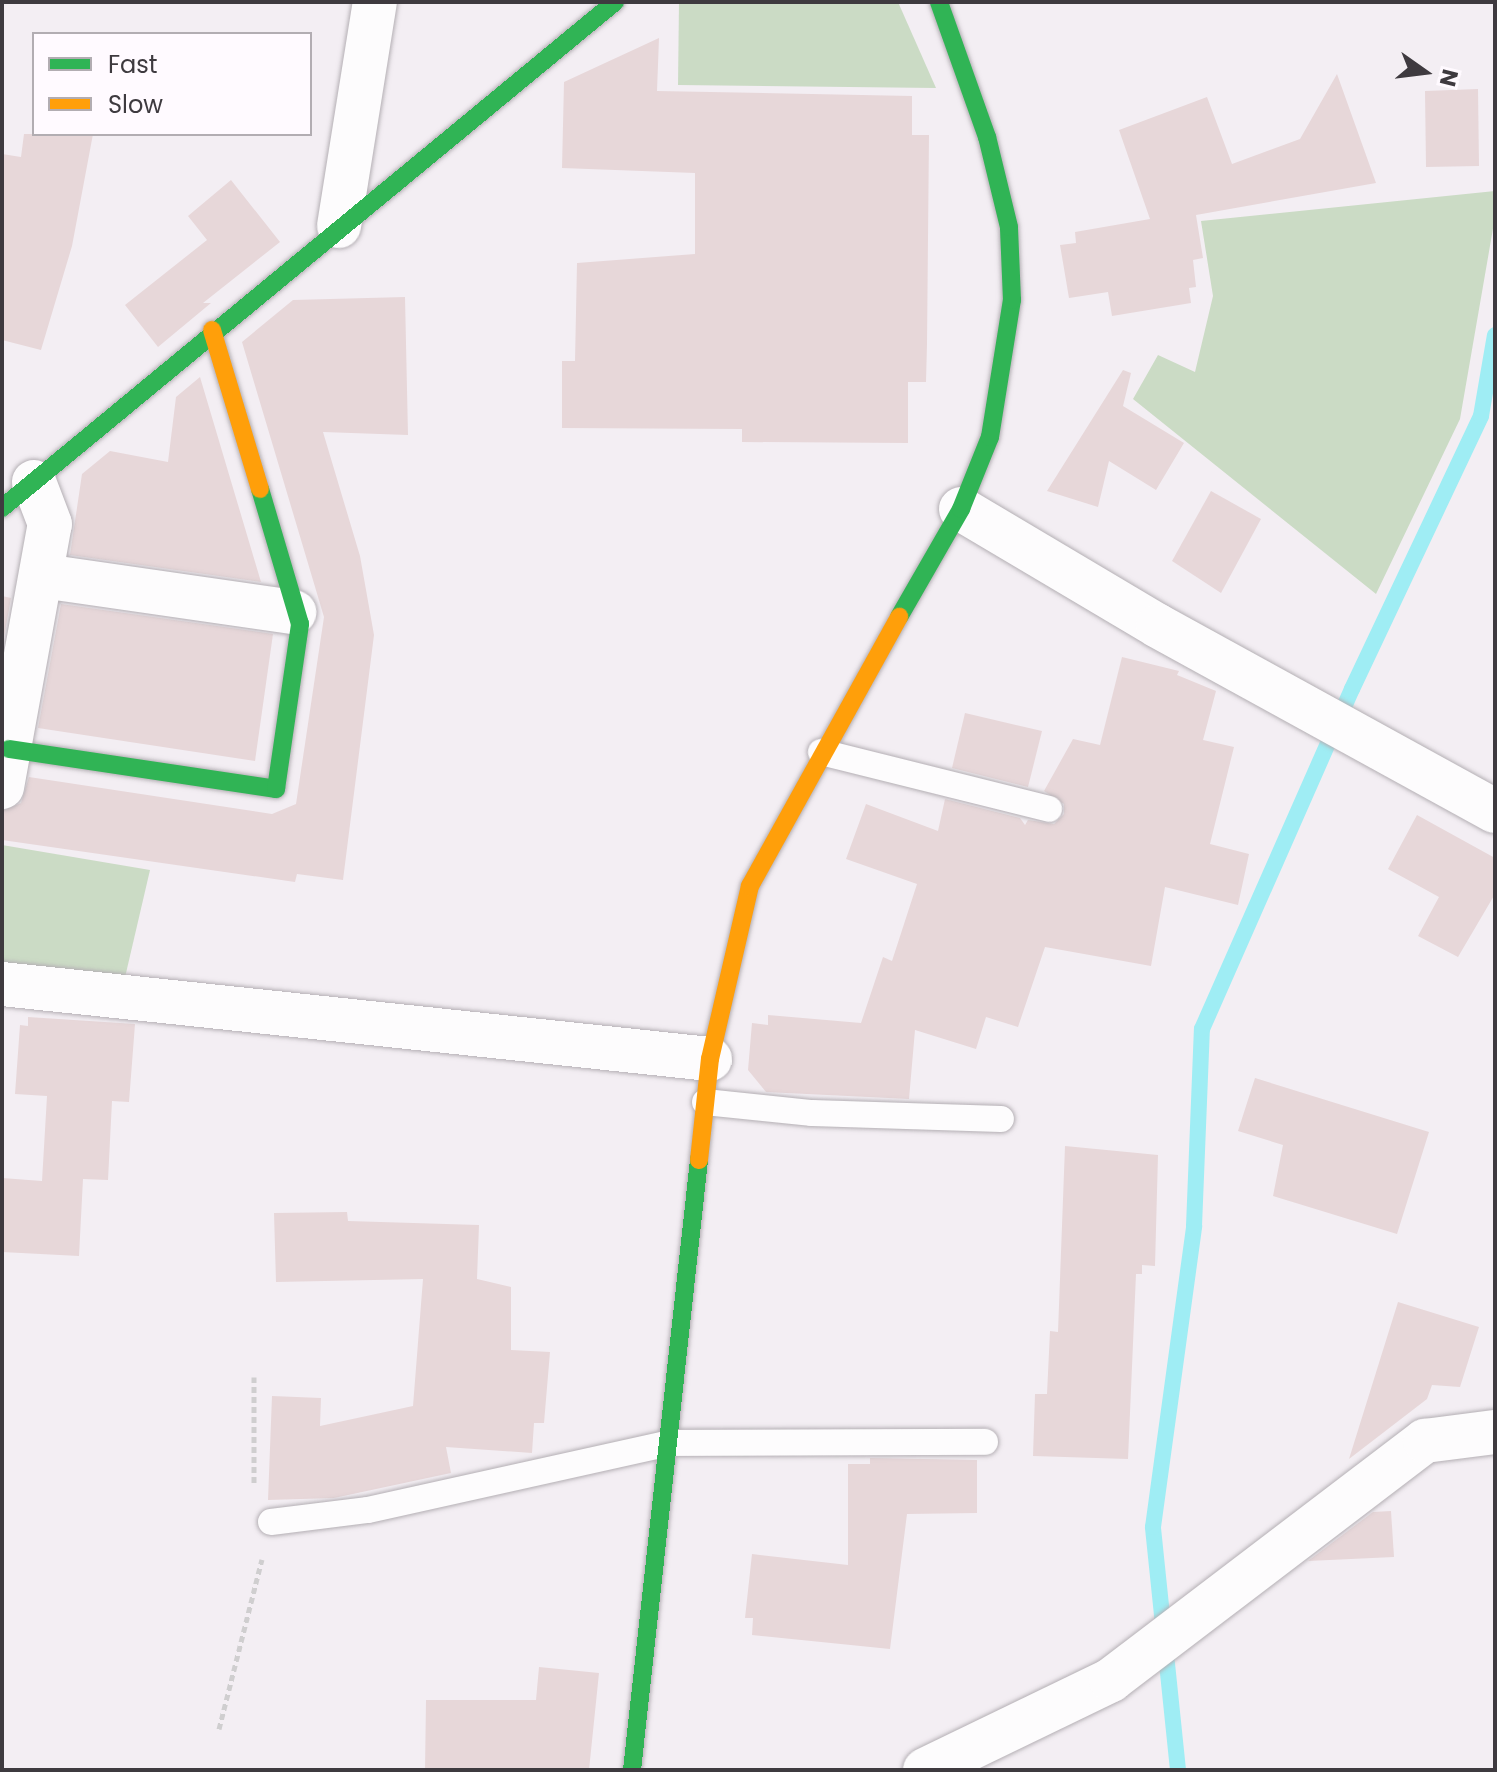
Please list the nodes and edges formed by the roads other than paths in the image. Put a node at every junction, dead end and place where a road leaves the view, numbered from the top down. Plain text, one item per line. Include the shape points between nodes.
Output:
1 (375, 2) edge
2 (615, 2) edge
3 (939, 2) edge
4 (339, 226) junction
5 (212, 330) junction
6 (18, 495) edge
7 (961, 509) junction
8 (43, 576) junction
9 (294, 612) junction
10 (821, 752) junction
11 (6, 768) edge
12 (1049, 809) dead end
13 (1495, 811) edge
14 (2, 984) edge
15 (710, 1059) junction
16 (705, 1102) junction
17 (1001, 1119) dead end
18 (1495, 1432) edge
19 (985, 1442) dead end
20 (671, 1443) junction
21 (271, 1522) road end
22 (632, 1770) edge
23 (925, 1770) edge

1 - 4 street
2 - 4 street
3 - 7 street via 999,179 1011,262 1003,381 990,437
4 - 5 street
5 - 6 street
5 - 9 street
6 - 8 street via 50,524
7 - 10 street
7 - 13 street via 1158,626
8 - 9 street
8 - 11 street
9 - 11 street via 300,624 276,789
10 - 12 lane
10 - 15 street via 750,886
14 - 15 street
15 - 16 street
16 - 17 lane via 812,1113
16 - 20 street
18 - 23 street via 1425,1441 1111,1680
19 - 20 lane
20 - 21 lane via 368,1510
20 - 22 street

